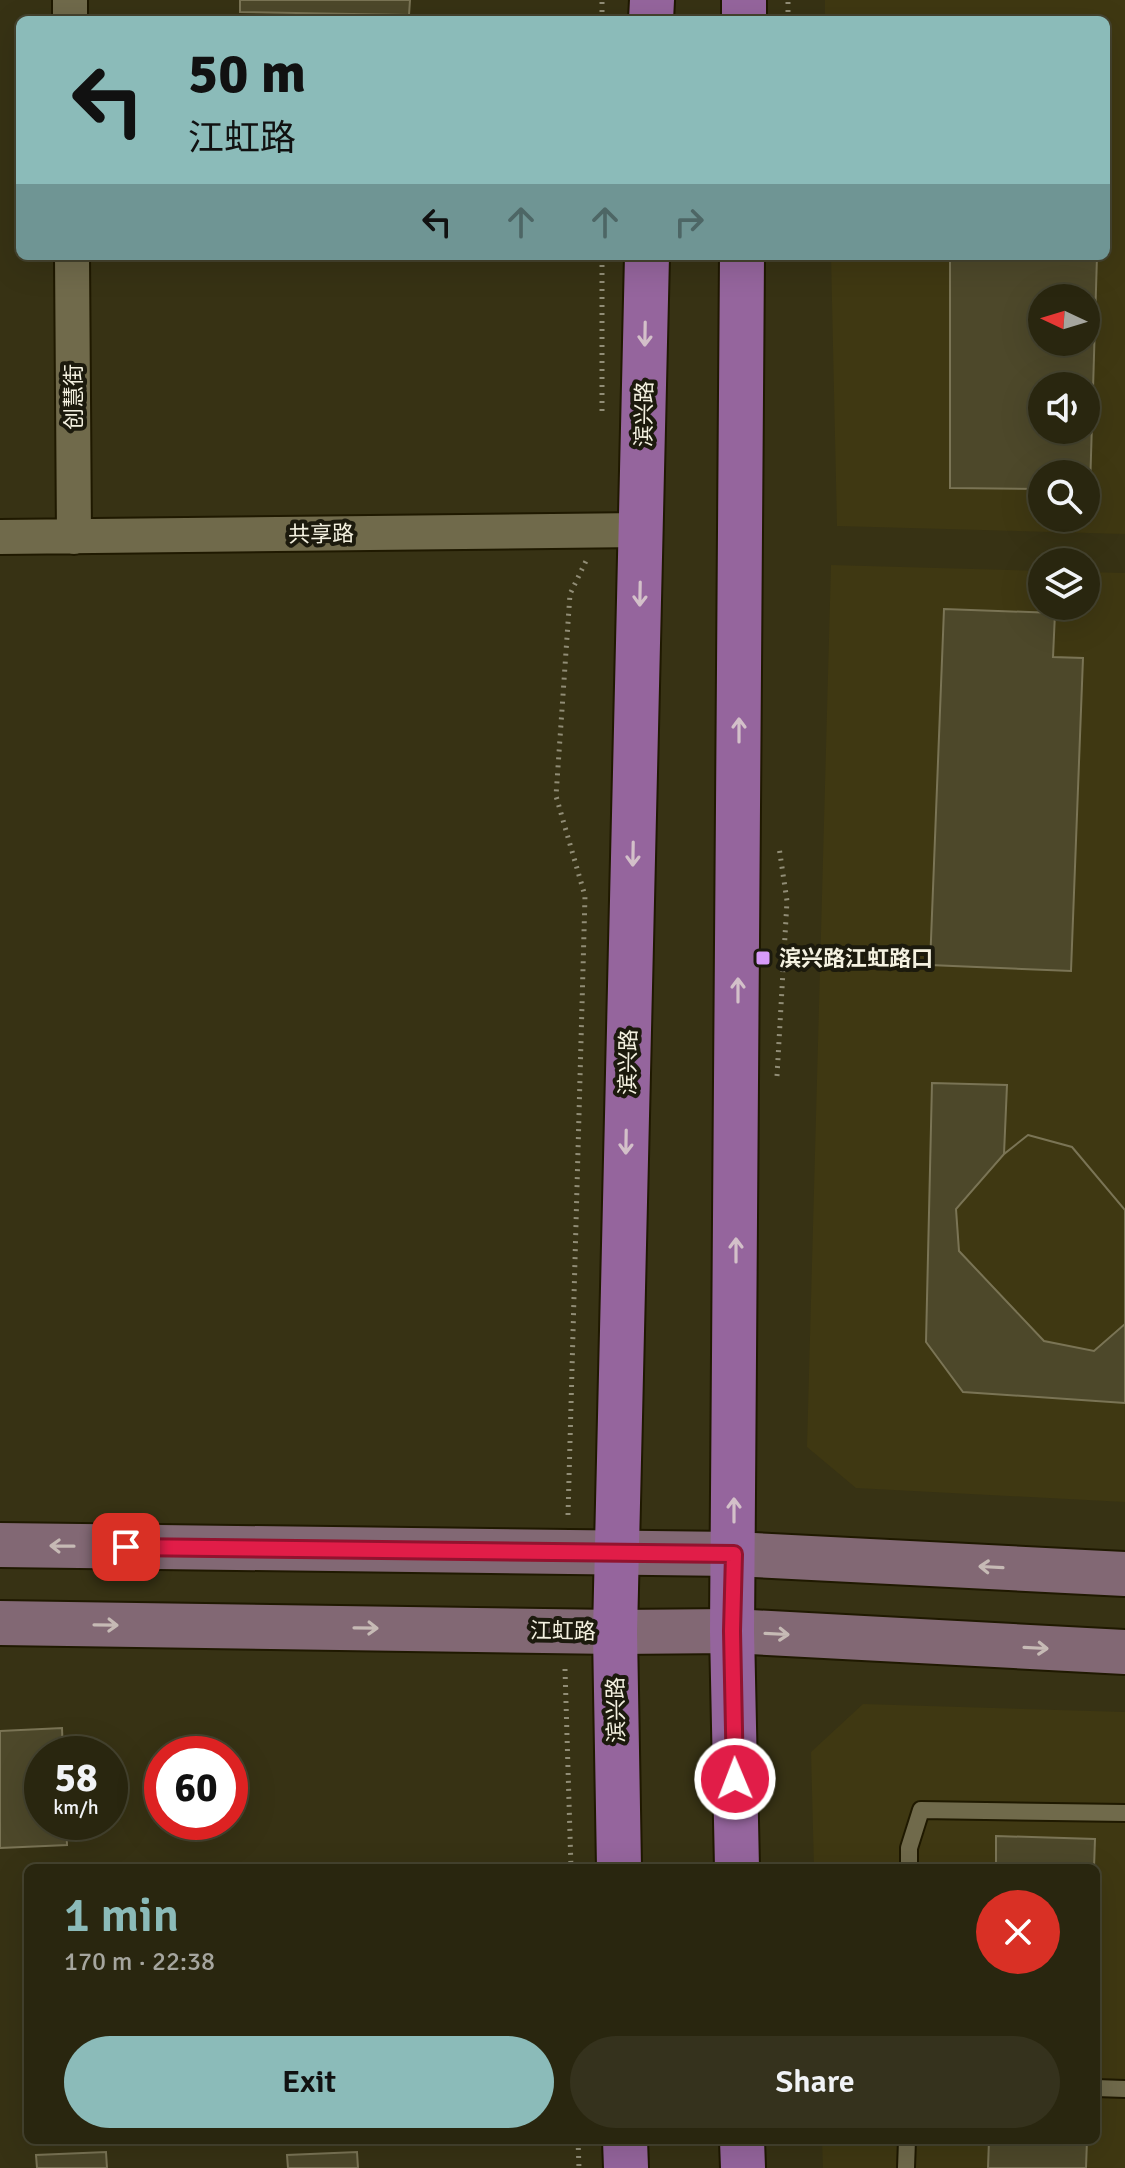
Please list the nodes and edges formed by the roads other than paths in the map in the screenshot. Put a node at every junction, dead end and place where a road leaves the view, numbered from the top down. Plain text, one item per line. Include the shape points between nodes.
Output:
1 (72, 260) edge
2 (647, 260) edge
3 (742, 260) edge
4 (621, 530) junction
5 (0, 537) edge
6 (74, 537) junction
7 (0, 1545) edge
8 (616, 1553) junction
9 (734, 1554) junction
10 (1125, 1574) edge
11 (0, 1623) edge
12 (732, 1631) junction
13 (615, 1632) junction
14 (1125, 1652) edge
15 (1125, 1813) edge
16 (619, 1864) edge
17 (737, 1864) edge
18 (909, 1864) edge
19 (1100, 2088) edge
20 (1125, 2089) edge
21 (625, 2144) edge
22 (742, 2144) edge
23 (907, 2144) edge
24 (626, 2168) edge
25 (743, 2168) edge
26 (906, 2168) edge

1 - 6 street, 创慧街
2 -> 4 main road, 滨兴路
9 -> 3 main road
4 - 6 street, 共享路
4 -> 8 main road, 滨兴路
5 - 6 street, 共享路
8 -> 7 main road
8 - 9 main road
8 - 13 main road, 滨兴路
10 -> 9 main road
9 - 12 main road
11 -> 13 main road, 江虹路
12 - 13 main road, 江虹路
12 -> 14 main road, 江虹路
12 - 17 main road
13 - 16 main road, 滨兴路
15 - 18 lane via 921,1810
19 - 20 lane
21 - 24 main road
22 - 25 main road
23 - 26 lane

